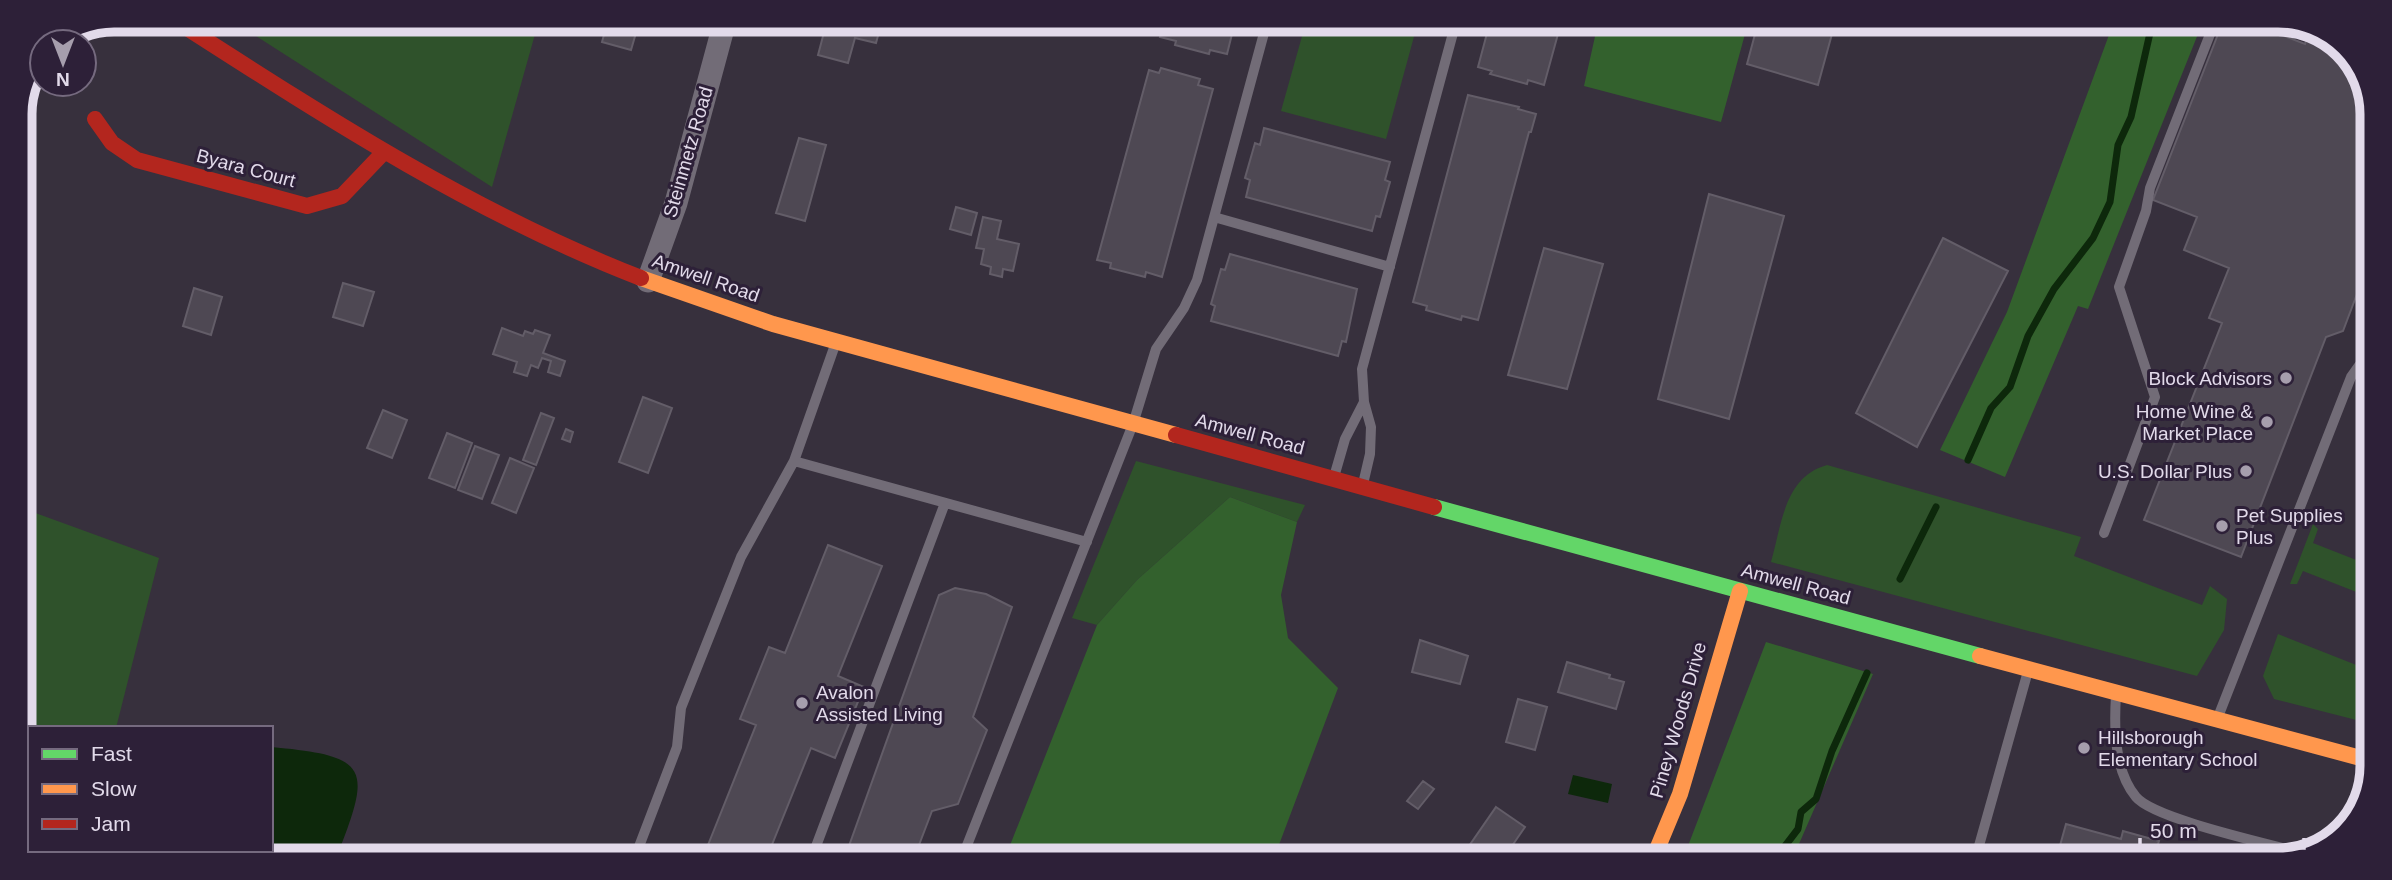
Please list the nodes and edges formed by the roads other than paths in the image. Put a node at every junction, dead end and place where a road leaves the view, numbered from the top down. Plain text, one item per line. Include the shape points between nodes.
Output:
1 (193, 32) edge
2 (722, 32) edge
3 (1264, 32) edge
4 (1453, 32) edge
5 (2211, 32) edge
6 (95, 119) dead end
7 (383, 153) junction
8 (1214, 218) junction
9 (1390, 267) junction
10 (648, 281) junction
11 (836, 343) junction
12 (2360, 364) edge
13 (1364, 402) junction
14 (1133, 424) junction
15 (794, 461) junction
16 (1334, 478) junction
17 (1363, 486) junction
18 (945, 503) junction
19 (2104, 533) dead end
20 (1087, 542) junction
21 (1740, 591) junction
22 (2029, 668) junction
23 (2116, 692) junction
24 (2218, 720) junction
25 (2360, 758) edge
26 (638, 848) edge
27 (815, 848) edge
28 (966, 848) edge
29 (1658, 848) edge
30 (1978, 848) edge
31 (2284, 848) edge

1 - 7 main road, Amwell Road
2 - 10 street, Steinmetz Road via 676,203
3 - 8 lane
4 - 9 lane
5 - 19 lane via 2150,188 2119,287 2155,397
6 - 7 main road, Byara Court via 112,143 137,160 307,206 328,206 342,198
7 - 10 main road, Amwell Road via 512,222
8 - 9 lane
8 - 14 lane via 1197,280 1156,349
9 - 13 lane via 1362,369
10 - 11 main road, Amwell Road
11 - 14 main road, Amwell Road
11 - 15 lane
12 - 24 lane via 2351,377
13 - 16 lane via 1345,439
13 - 17 lane via 1371,427
14 - 16 main road, Amwell Road
14 - 20 lane
15 - 18 lane
15 - 26 lane via 741,556 681,708 677,747
16 - 17 main road, Amwell Road
17 - 21 main road, Amwell Road
18 - 20 lane
18 - 27 lane
20 - 28 lane
21 - 22 main road, Amwell Road
21 - 29 main road, Piney Woods Drive via 1679,801
22 - 23 main road, Amwell Road
22 - 30 lane
23 - 24 main road, Amwell Road
23 - 31 lane via 2119,752 2125,780 2137,799 2164,814
24 - 25 main road, Amwell Road

